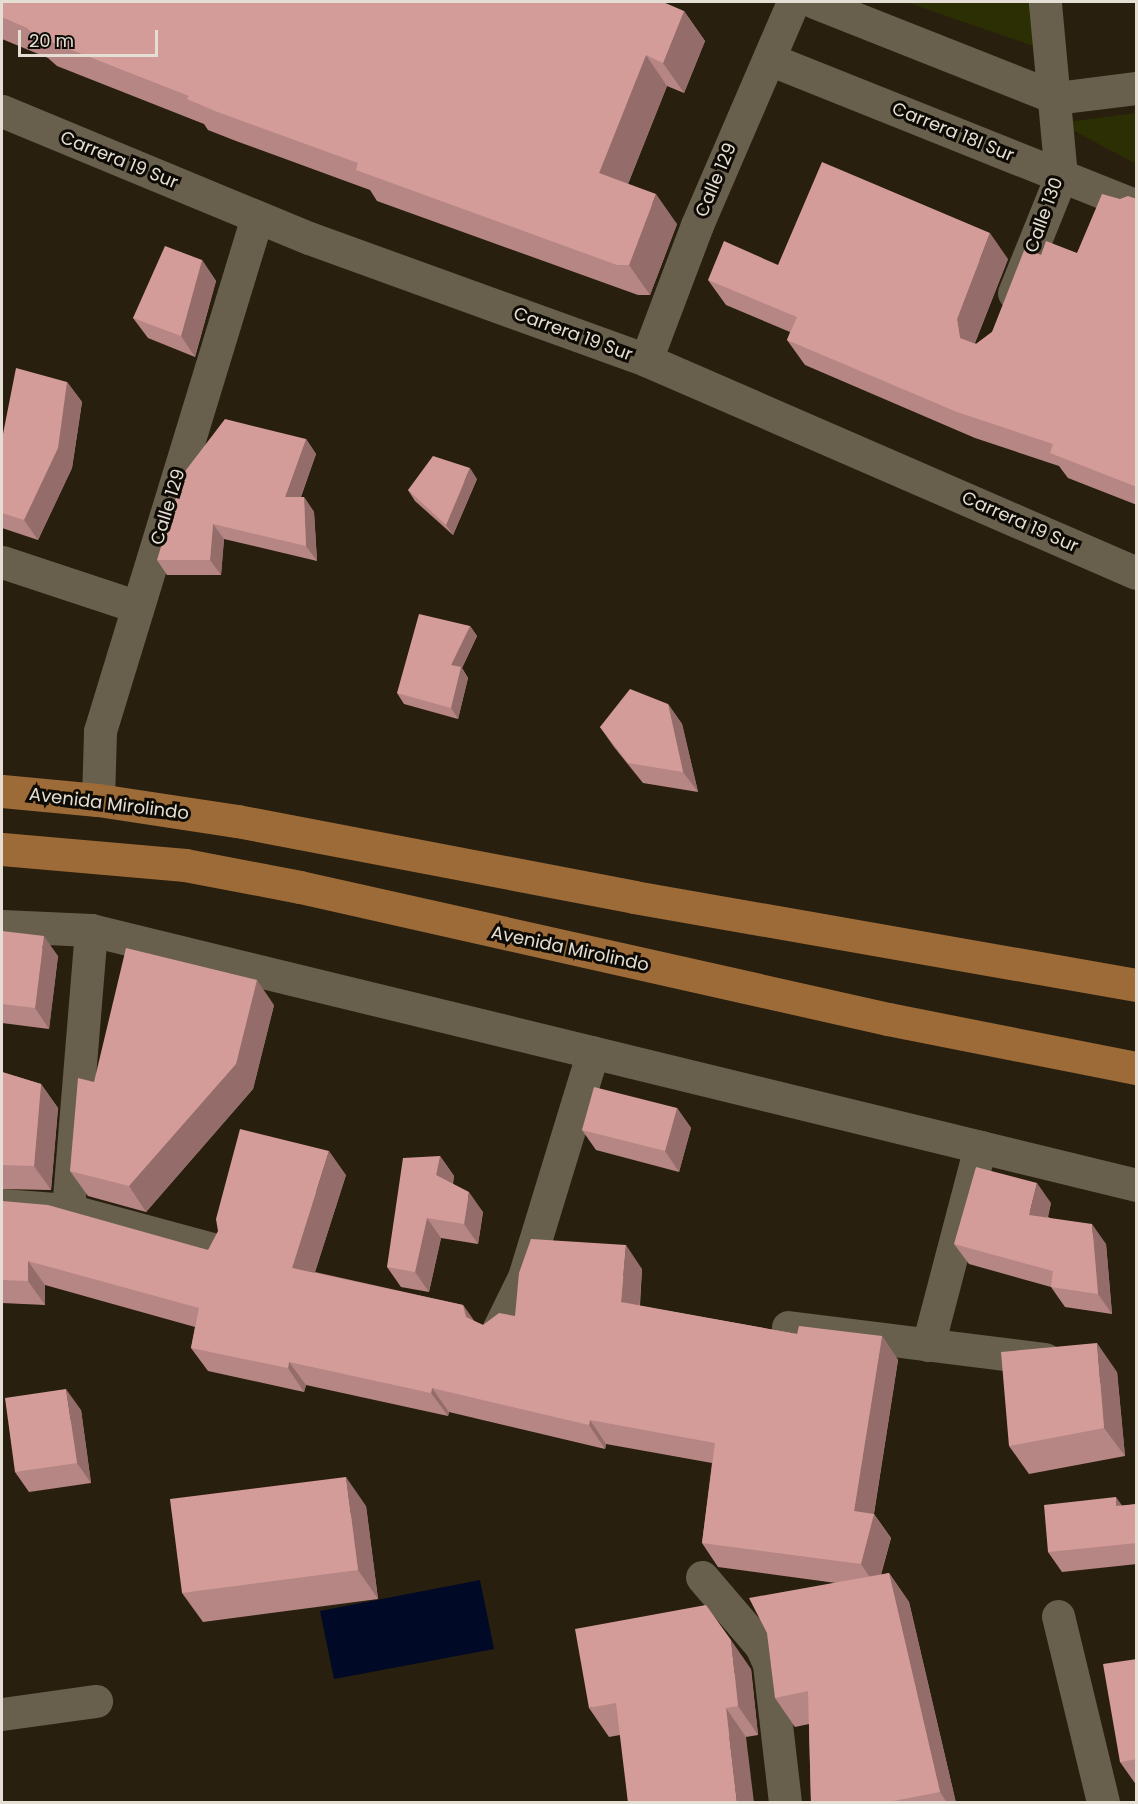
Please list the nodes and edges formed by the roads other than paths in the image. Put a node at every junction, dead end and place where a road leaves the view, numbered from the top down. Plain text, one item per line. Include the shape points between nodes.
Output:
1 (793, 2) edge
2 (814, 2) edge
3 (1045, 2) edge
4 (769, 59) junction
5 (1137, 88) edge
6 (1056, 98) junction
7 (2, 111) edge
8 (1061, 176) junction
9 (1137, 206) edge
10 (257, 217) junction
11 (1005, 318) edge
12 (646, 360) junction
13 (2, 562) edge
14 (1137, 573) edge
15 (138, 607) junction
16 (2, 792) edge
17 (99, 800) junction
18 (2, 849) edge
19 (2, 926) edge
20 (91, 930) junction
21 (1137, 986) edge
22 (593, 1052) junction
23 (1137, 1068) edge
24 (980, 1147) junction
25 (1137, 1185) edge
26 (2, 1205) edge
27 (68, 1210) junction
28 (216, 1250) edge
29 (788, 1327) dead end
30 (498, 1330) edge
31 (928, 1345) junction
32 (1062, 1361) edge
33 (702, 1577) dead end
34 (1058, 1616) dead end
35 (96, 1701) dead end
36 (2, 1714) edge
37 (785, 1803) edge
38 (1103, 1803) edge

1 - 4 street, Calle 129
2 - 6 street
3 - 6 street, Calle 130
4 - 8 street, Carrera 18I Sur
4 - 12 street, Calle 129 via 697,225
5 - 6 street
6 - 8 street, Calle 130
7 - 10 street, Carrera 19 Sur
8 - 9 street, Carrera 18I Sur
8 - 11 street, Calle 130
10 - 12 street, Carrera 19 Sur
10 - 15 street, Calle 129
12 - 14 street, Carrera 19 Sur
13 - 15 street
15 - 17 street, Calle 129 via 100,731
16 - 17 main road, Avenida Mirolindo
17 - 21 main road, Avenida Mirolindo via 386,847 634,897
18 - 23 main road, Avenida Mirolindo via 185,865 300,887 888,1019
19 - 20 street
20 - 22 street
20 - 27 street
22 - 24 street
22 - 30 street via 524,1277
24 - 25 street
24 - 31 street
26 - 27 street
27 - 28 street
29 - 31 street
31 - 32 street
33 - 37 street via 761,1646 769,1664
34 - 38 street
35 - 36 street

